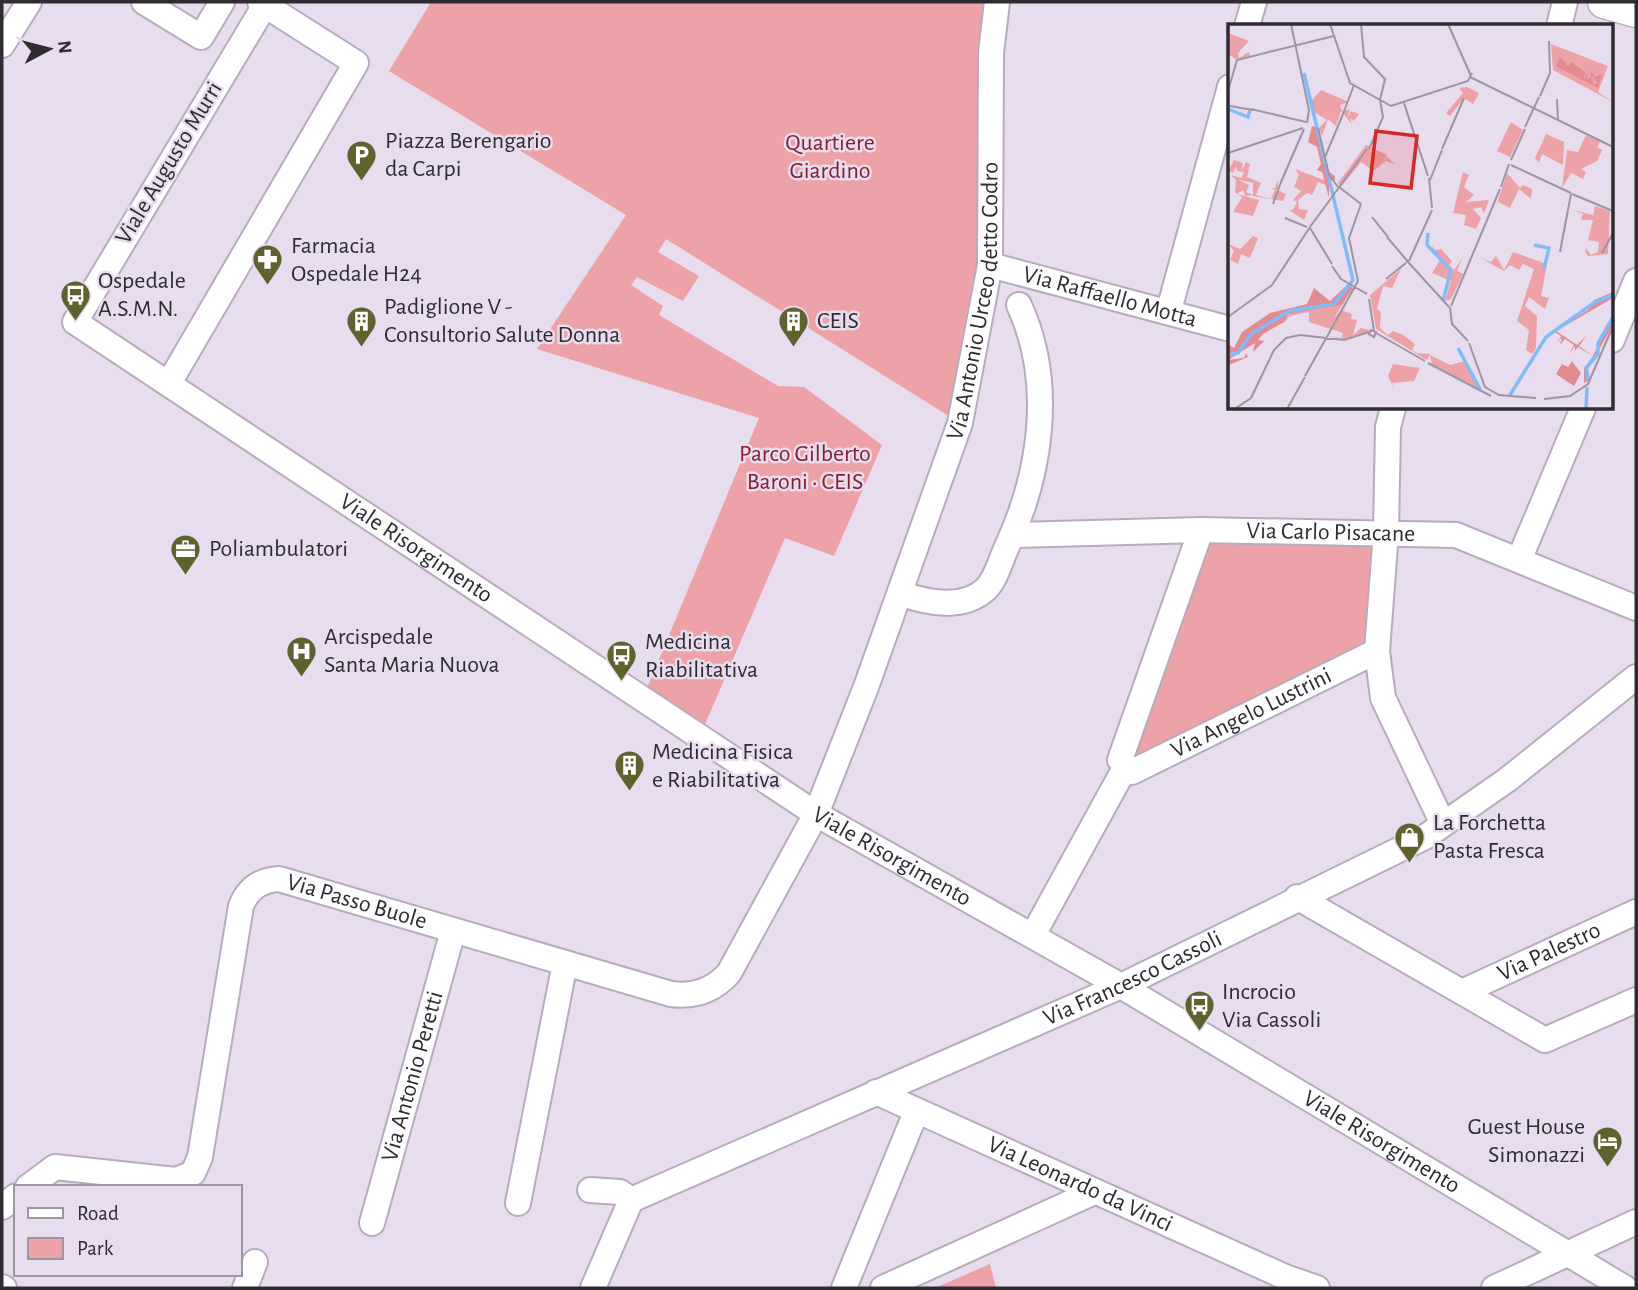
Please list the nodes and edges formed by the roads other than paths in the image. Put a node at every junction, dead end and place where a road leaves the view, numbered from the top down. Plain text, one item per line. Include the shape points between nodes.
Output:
1 (29, 2) edge
2 (144, 2) edge
3 (222, 2) edge
4 (997, 2) edge
5 (1254, 2) edge
6 (1565, 2) edge
7 (1604, 2) edge
8 (262, 3) edge
9 (1636, 11) edge
10 (1248, 24) edge
11 (1560, 24) edge
12 (2, 45) edge
13 (1228, 94) edge
14 (990, 265) junction
15 (1636, 281) edge
16 (1019, 304) dead end
17 (1169, 310) junction
18 (75, 322) joint
19 (1228, 328) edge
20 (1614, 335) edge
21 (169, 383) junction
22 (1392, 410) edge
23 (1582, 410) edge
24 (1201, 530) junction
25 (1386, 532) junction
26 (1013, 535) junction
27 (1520, 560) junction
28 (900, 593) junction
29 (1636, 608) edge
30 (1377, 651) junction
31 (1636, 677) edge
32 (1126, 766) junction
33 (816, 814) junction
34 (1443, 824) junction
35 (1297, 897) junction
36 (1636, 912) edge
37 (453, 931) junction
38 (1033, 935) junction
39 (565, 963) junction
40 (1121, 986) junction
41 (1462, 992) junction
42 (1636, 1000) edge
43 (876, 1092) junction
44 (916, 1112) junction
45 (31, 1185) edge
46 (590, 1190) dead end
47 (1094, 1192) junction
48 (631, 1200) junction
49 (519, 1203) dead end
50 (1636, 1222) edge
51 (372, 1223) dead end
52 (1567, 1254) junction
53 (255, 1262) dead end
54 (1291, 1283) edge
55 (245, 1288) edge
56 (593, 1288) edge
57 (844, 1288) edge
58 (883, 1288) edge
59 (1317, 1288) edge
60 (1494, 1288) edge
61 (1625, 1288) edge

1 - 12 street
2 - 3 street via 201,37
4 - 14 street, Via Antonio Urceo detto Codro via 991,53
5 - 10 street
6 - 11 street
7 - 9 main road
8 - 18 street, Viale Augusto Murri
8 - 21 street via 356,64
13 - 17 street
14 - 17 street, Via Raffaello Motta
14 - 28 street, Via Antonio Urceo detto Codro via 960,423
15 - 20 street
16 - 26 street, Via Antonio Urceo detto Codro via 1038,362 1038,443
17 - 19 street, Via Raffaello Motta
18 - 21 street, Viale Risorgimento
21 - 33 street, Viale Risorgimento
22 - 25 street via 1388,427
23 - 27 street
24 - 25 street, Via Carlo Pisacane
24 - 26 street, Via Carlo Pisacane
24 - 32 street, Via Angelo Lustrini via 1120,760
25 - 27 street, Via Carlo Pisacane via 1460,536
25 - 30 street
26 - 28 street, Via Antonio Urceo detto Codro via 981,593 938,604
27 - 29 street, Via Carlo Pisacane
28 - 33 street, Via Antonio Urceo detto Codro
30 - 32 street, Via Angelo Lustrini via 1132,772
30 - 34 street via 1383,698
31 - 34 street, Via Francesco Cassoli via 1507,780
32 - 38 street, Via Angelo Lustrini
33 - 38 street, Viale Risorgimento
33 - 39 street, Via Passo Buole via 729,973 716,986 694,994 671,994
34 - 35 street, Via Francesco Cassoli via 1425,837
35 - 40 street, Via Francesco Cassoli
35 - 41 street, Via Palestro
36 - 41 street, Via Palestro
37 - 39 street, Via Passo Buole
37 - 45 street, Via Passo Buole via 279,879 260,883 241,906 200,1157 193,1173 176,1180 55,1167
37 - 51 street, Via Antonio Peretti
38 - 40 street, Viale Risorgimento
39 - 49 street
40 - 43 street, Via Francesco Cassoli
40 - 52 street, Viale Risorgimento
41 - 42 street, Via Palestro via 1545,1040
43 - 44 street, Via Leonardo da Vinci
43 - 48 street, Via Francesco Cassoli
44 - 47 street, Via Leonardo da Vinci
44 - 57 street
46 - 48 street via 620,1192
47 - 54 street, Via Leonardo da Vinci
47 - 58 street
48 - 56 street
50 - 52 street
52 - 60 street
52 - 61 street, Viale Risorgimento
53 - 55 street
54 - 59 street, Via Leonardo da Vinci

